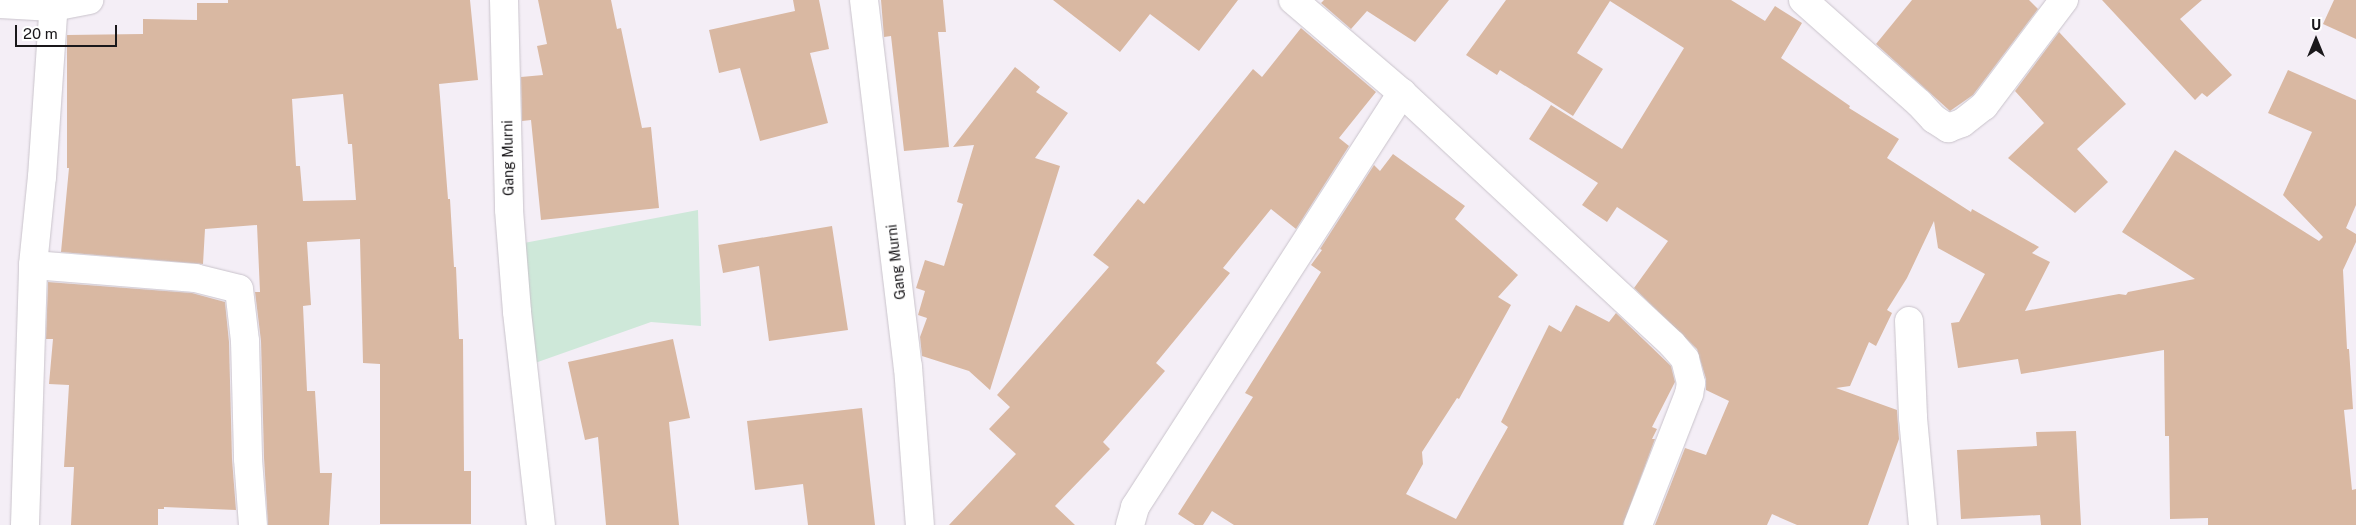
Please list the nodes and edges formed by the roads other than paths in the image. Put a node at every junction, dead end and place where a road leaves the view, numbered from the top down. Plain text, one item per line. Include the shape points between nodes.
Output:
1 (89, 0) edge
2 (504, 0) edge
3 (864, 0) edge
4 (1293, 0) edge
5 (1803, 0) edge
6 (2064, 0) edge
7 (0, 4) edge
8 (54, 4) edge
9 (1402, 93) junction
10 (33, 265) junction
11 (1909, 320) dead end
12 (25, 525) edge
13 (253, 525) edge
14 (541, 525) edge
15 (920, 525) edge
16 (1130, 525) edge
17 (1638, 525) edge
18 (1923, 525) edge

1 - 8 street
2 - 14 street, Gang Murni via 509,210
3 - 15 street, Gang Murni via 908,367
4 - 9 street
5 - 6 street via 1934,119 1948,128 1962,123 1984,106
7 - 8 street
8 - 10 street
9 - 16 street via 1135,507
9 - 17 street via 1685,359 1691,382 1689,394
10 - 12 street
10 - 13 street via 195,278 238,290 245,341
11 - 18 street via 1913,418

